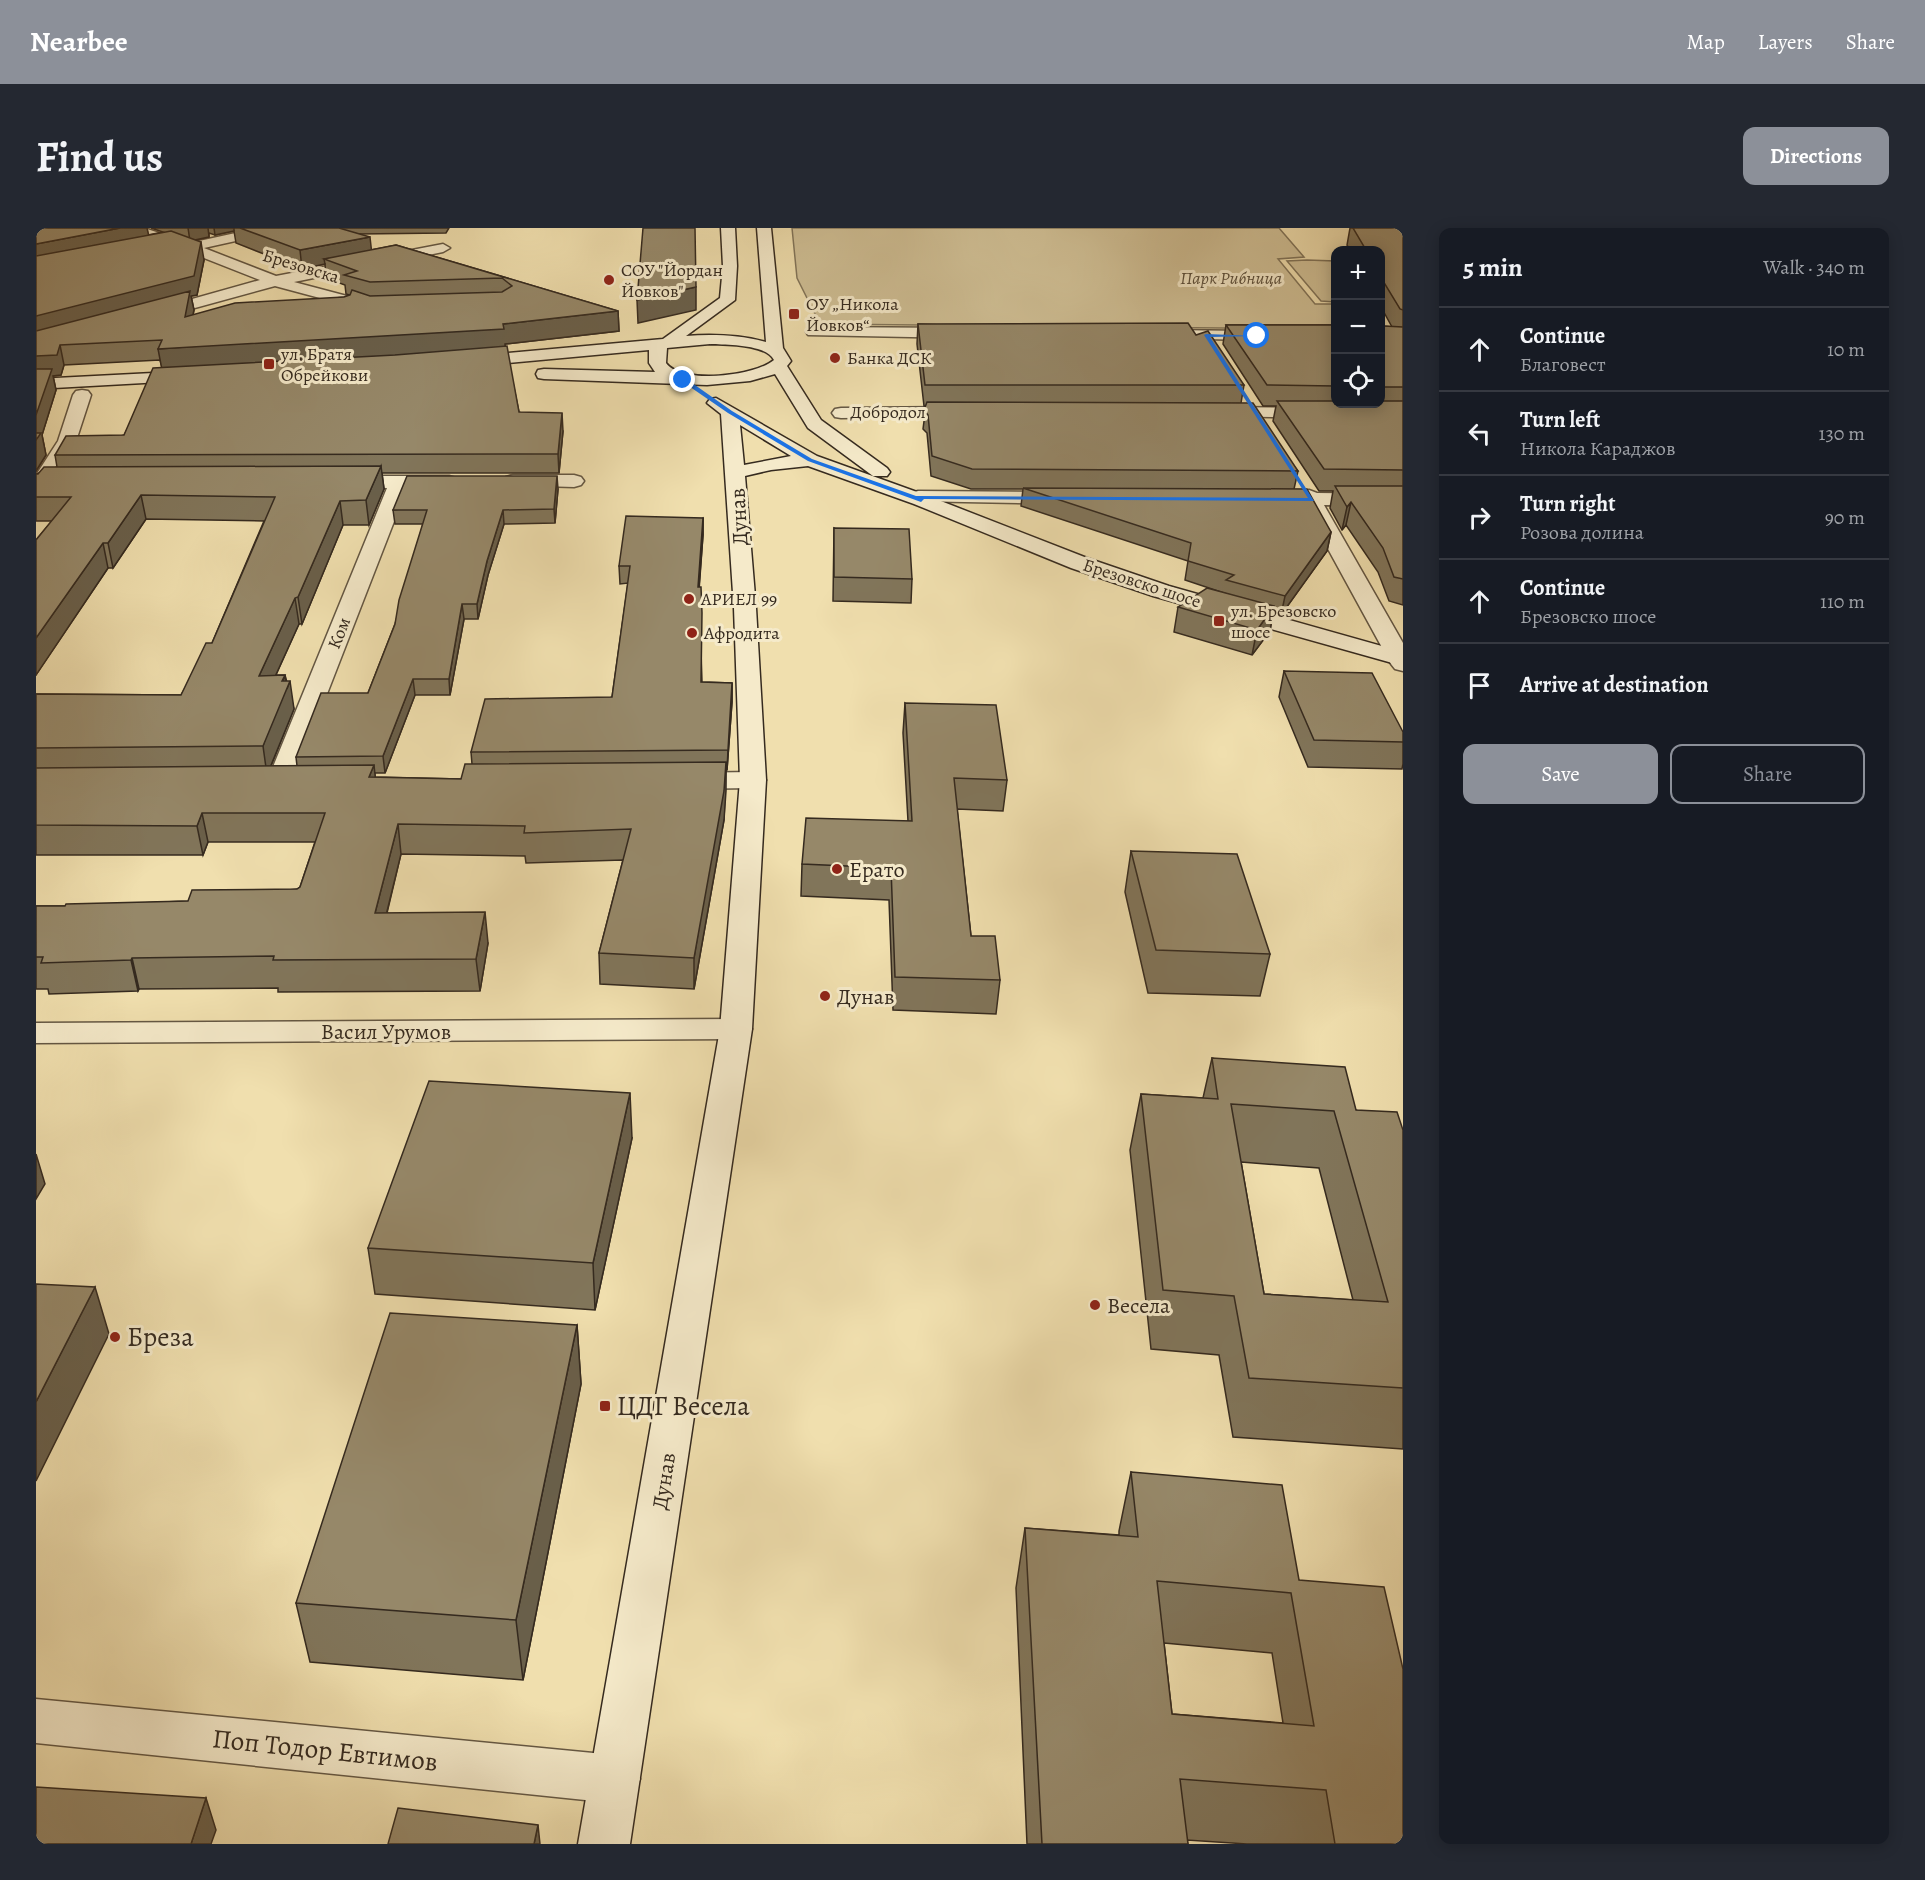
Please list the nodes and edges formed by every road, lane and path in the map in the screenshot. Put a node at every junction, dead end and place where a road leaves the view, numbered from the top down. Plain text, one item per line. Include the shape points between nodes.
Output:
1 (130, 228) edge
2 (276, 228) edge
3 (728, 228) edge
4 (764, 228) edge
5 (183, 244) junction
6 (141, 248) edge
7 (443, 248) dead end
8 (275, 281) junction
9 (396, 307) edge
10 (372, 308) junction
11 (327, 310) edge
12 (134, 320) edge
13 (814, 333) dead end
14 (974, 333) edge
15 (1150, 335) edge
16 (1206, 335) junction
17 (1331, 337) edge
18 (664, 343) junction
19 (1219, 355) edge
20 (777, 358) junction
21 (515, 374) junction
22 (678, 379) junction
23 (36, 384) edge
24 (1243, 393) edge
25 (82, 395) junction
26 (662, 396) dead end
27 (36, 398) edge
28 (696, 404) dead end
29 (730, 412) junction
30 (841, 412) dead end
31 (990, 412) edge
32 (1198, 412) edge
33 (1255, 412) junction
34 (1403, 414) edge
35 (1268, 432) edge
36 (810, 460) junction
37 (735, 473) junction
38 (1299, 480) edge
39 (492, 481) edge
40 (574, 481) dead end
41 (317, 482) edge
42 (399, 482) junction
43 (469, 482) edge
44 (47, 485) edge
45 (920, 498) junction
46 (1085, 498) edge
47 (1252, 499) edge
48 (1312, 499) junction
49 (1403, 500) edge
50 (1402, 661) edge
51 (753, 780) junction
52 (658, 781) edge
53 (279, 784) edge
54 (736, 1029) junction
55 (36, 1033) edge
56 (36, 1721) edge
57 (614, 1779) junction
58 (604, 1844) edge

1 - 5 street, Брезовска
2 - 5 street
3 - 18 street via 727,300
4 - 20 street
5 - 6 street
5 - 8 street, Брезовска
7 - 8 street
8 - 10 street, Брезовска
8 - 12 street
9 - 10 street, Брезовска
10 - 11 street
13 - 14 street
15 - 16 street
16 - 17 street
16 - 19 street
18 - 20 street via 749,342
18 - 21 street via 446,370
18 - 22 street, Брезовско шосе via 655,359 657,366
20 - 22 street via 748,376
20 - 45 street, Брезовско шосе via 814,424
21 - 22 street
21 - 26 street
22 - 29 street, Брезовско шосе
23 - 25 street via 206,382
24 - 33 street
25 - 27 street
25 - 44 street
28 - 29 street
29 - 36 street, Брезовско шосе
29 - 37 street, Дунав
30 - 31 street, Добродол
32 - 33 street
33 - 34 street
33 - 35 street
36 - 37 street, Дунав
36 - 45 street, Брезовско шосе
37 - 51 street, Дунав
38 - 48 street
39 - 40 street
41 - 42 street
42 - 43 street
42 - 53 street, Ком
45 - 46 street
45 - 50 street, Брезовско шосе via 1079,563 1161,591
47 - 48 street
48 - 49 street
48 - 50 street
51 - 52 street
51 - 54 street, Дунав
54 - 55 street, Васил Урумов
54 - 57 street, Дунав
56 - 57 street, Поп Тодор Евтимов
57 - 58 street, Дунав

